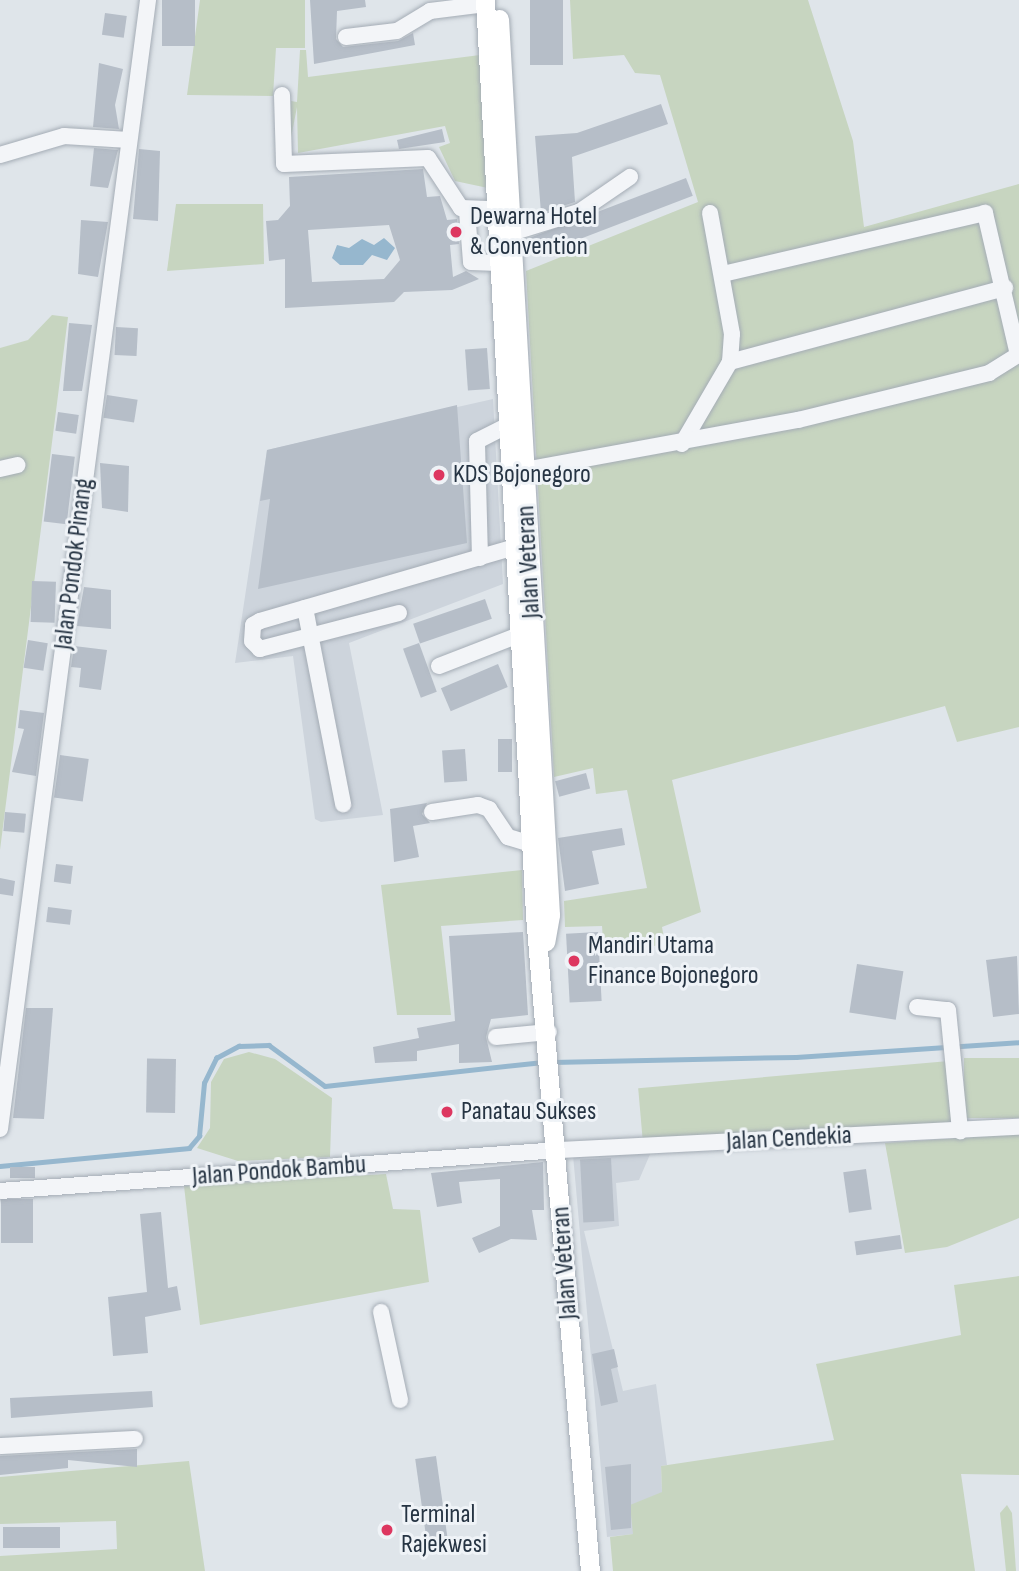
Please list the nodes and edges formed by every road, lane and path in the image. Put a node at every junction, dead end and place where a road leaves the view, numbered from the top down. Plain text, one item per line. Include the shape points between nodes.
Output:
1 (148, 0) edge
2 (490, 1) edge
3 (346, 37) dead end
4 (282, 95) dead end
5 (129, 140) junction
6 (0, 155) edge
7 (630, 177) dead end
8 (494, 209) junction
9 (467, 211) junction
10 (710, 213) dead end
11 (511, 233) junction
12 (498, 263) junction
13 (722, 274) junction
14 (1004, 288) junction
15 (730, 362) junction
16 (507, 426) junction
17 (682, 444) junction
18 (18, 465) dead end
19 (0, 469) edge
20 (517, 472) junction
21 (514, 547) junction
22 (480, 558) junction
23 (304, 608) junction
24 (399, 612) dead end
25 (312, 635) junction
26 (519, 635) junction
27 (439, 666) dead end
28 (344, 804) dead end
29 (432, 812) dead end
30 (531, 844) junction
31 (543, 955) junction
32 (917, 1007) dead end
33 (7, 1016) edge
34 (550, 1035) junction
35 (496, 1037) dead end
36 (1019, 1127) edge
37 (0, 1129) edge
38 (960, 1131) junction
39 (558, 1150) junction
40 (0, 1191) edge
41 (381, 1312) dead end
42 (400, 1400) dead end
43 (135, 1439) dead end
44 (0, 1446) edge
45 (590, 1571) edge

1 - 5 street, Jalan Pondok Pinang
2 - 3 street via 429,11 397,31
2 - 8 main road, Jalan Veteran
2 - 11 main road, Jalan Veteran
4 - 9 street via 284,164 428,158
5 - 6 street via 64,136
5 - 33 street, Jalan Pondok Pinang
7 - 11 street via 579,212
8 - 9 street
8 - 12 main road, Jalan Veteran
9 - 12 street via 471,262
10 - 13 street
11 - 20 main road, Jalan Veteran
12 - 16 main road, Jalan Veteran
13 - 14 street via 975,212 991,221
13 - 15 street
14 - 15 street
14 - 17 street via 1018,355 1013,364
15 - 17 street
16 - 20 main road, Jalan Veteran
16 - 22 street via 477,441
17 - 20 street
18 - 19 street
20 - 21 main road, Jalan Veteran
20 - 31 main road, Jalan Veteran via 550,915
21 - 22 street
21 - 26 main road, Jalan Veteran
22 - 23 street
23 - 25 street
23 - 25 street via 253,625 252,641 260,649
24 - 25 street
25 - 28 street
26 - 27 street
26 - 30 main road, Jalan Veteran
29 - 30 street via 478,805 489,809 508,837
30 - 31 main road, Jalan Veteran
31 - 34 main road, Jalan Veteran
32 - 38 street via 947,1010
33 - 37 street, Jalan Pondok Pinang
34 - 35 street
34 - 39 main road, Jalan Veteran
36 - 38 street, Jalan Cendekia
38 - 39 street, Jalan Cendekia
39 - 40 street, Jalan Pondok Bambu
39 - 45 main road, Jalan Veteran
41 - 42 street
43 - 44 street

